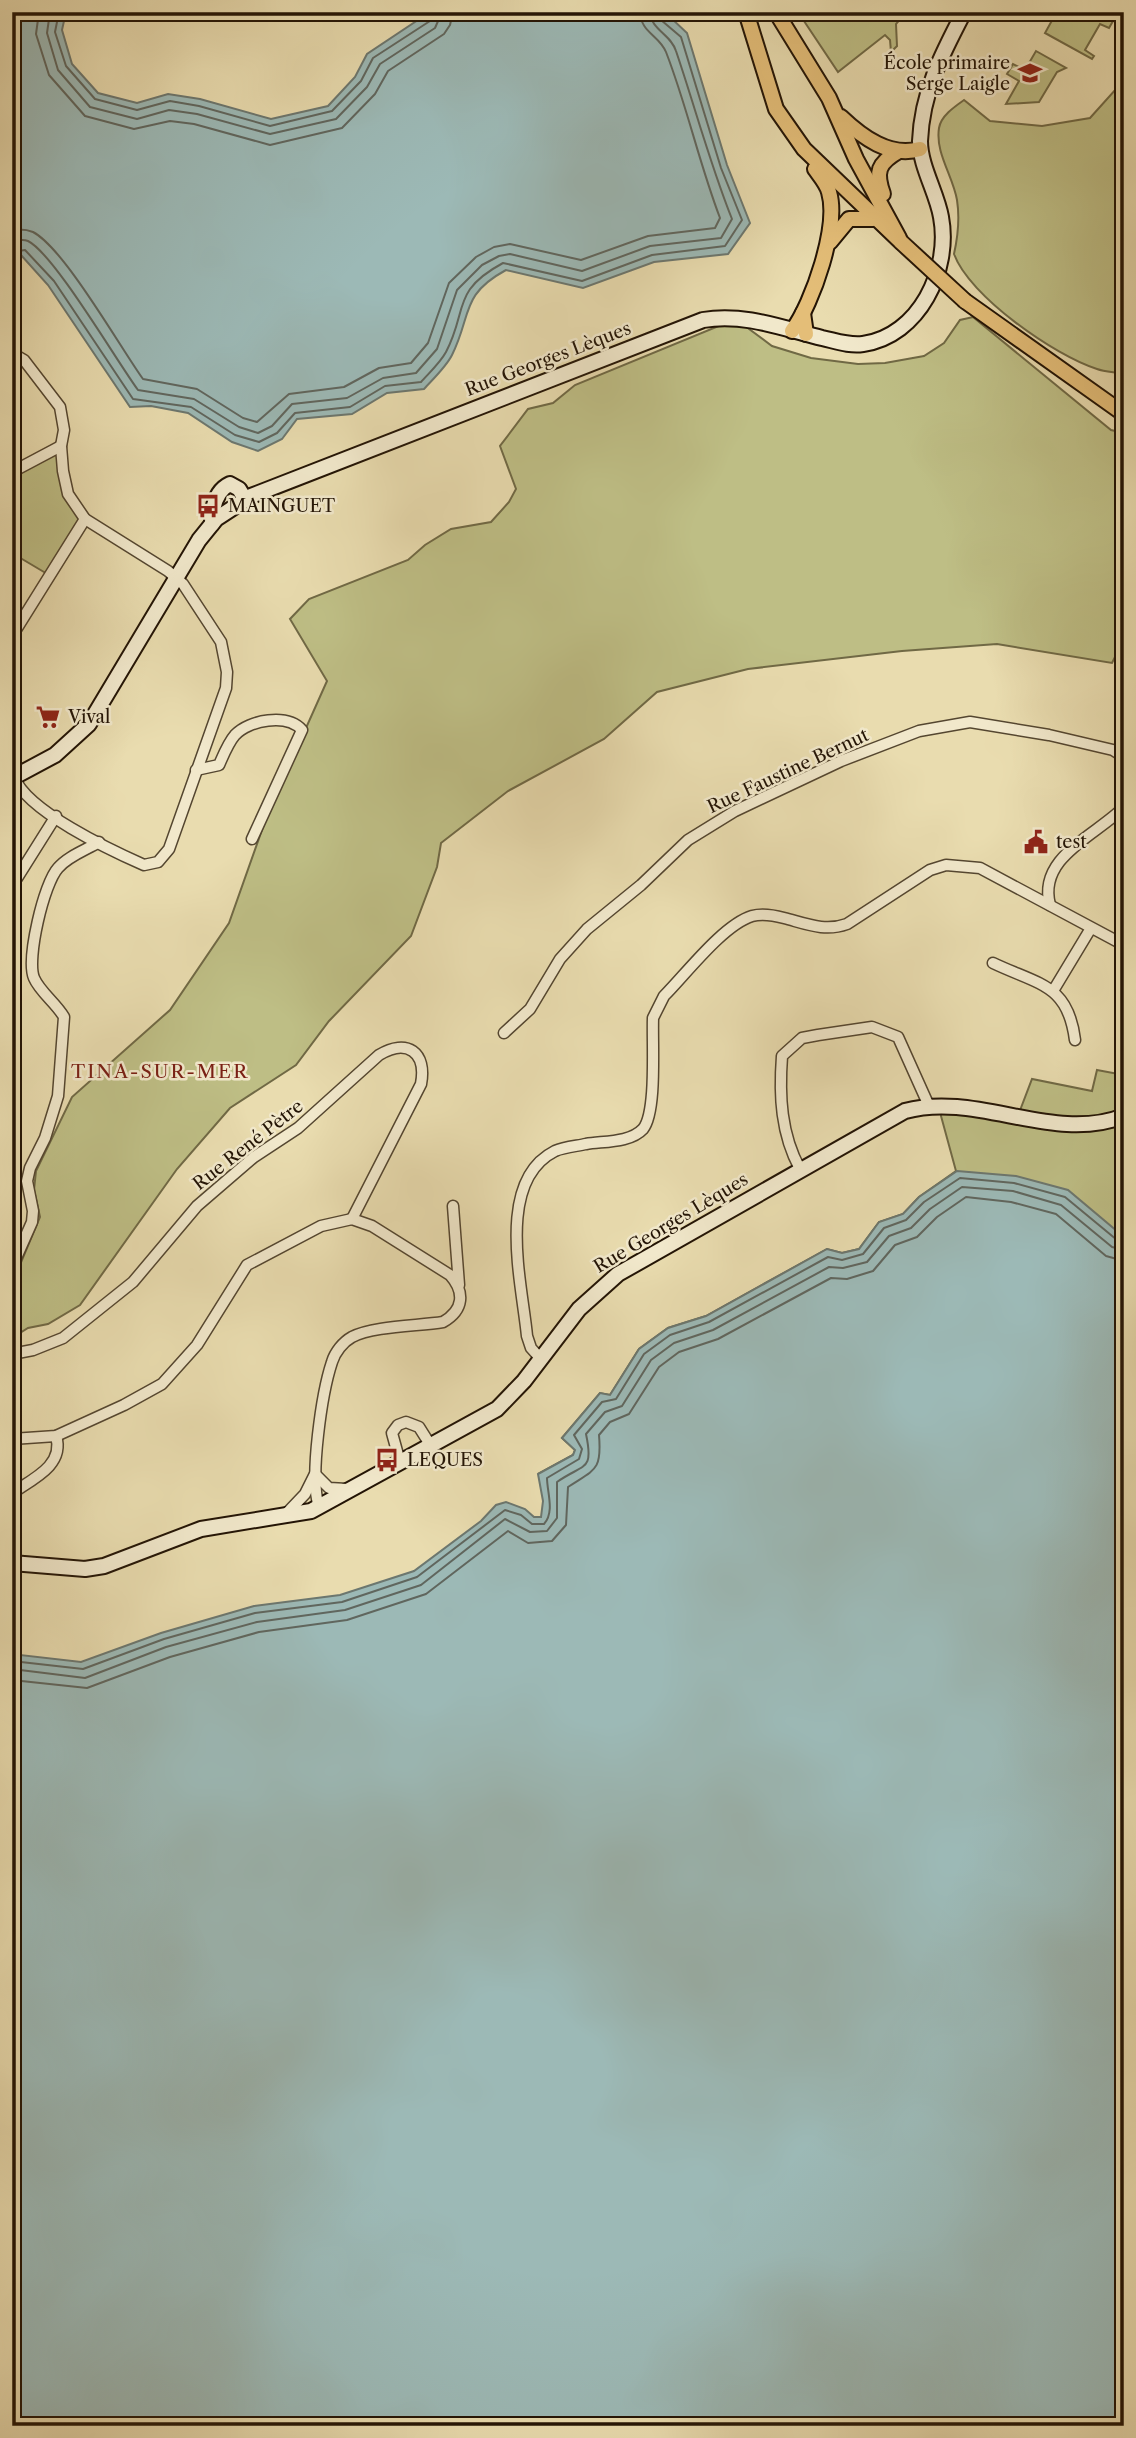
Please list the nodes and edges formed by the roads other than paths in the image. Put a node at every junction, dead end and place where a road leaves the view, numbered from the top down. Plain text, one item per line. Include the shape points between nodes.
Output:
1 (746, 12) edge
2 (776, 12) edge
3 (964, 12) edge
4 (829, 98) junction
5 (804, 149) junction
6 (920, 149) junction
7 (899, 151) junction
8 (887, 213) junction
9 (873, 219) junction
10 (901, 242) junction
11 (827, 246) junction
12 (799, 332) junction
13 (12, 353) edge
14 (1124, 414) edge
15 (61, 446) junction
16 (12, 472) edge
17 (245, 499) junction
18 (85, 519) junction
19 (212, 524) junction
20 (176, 577) junction
21 (12, 636) edge
22 (1124, 757) edge
23 (196, 770) junction
24 (13, 777) edge
25 (1124, 807) edge
26 (56, 816) junction
27 (252, 839) dead end
28 (99, 842) junction
29 (12, 886) edge
30 (1051, 905) junction
31 (1091, 928) junction
32 (1124, 945) edge
33 (993, 963) dead end
34 (1053, 991) junction
35 (504, 1033) dead end
36 (1075, 1040) dead end
37 (929, 1106) junction
38 (1124, 1116) edge
39 (800, 1169) junction
40 (453, 1206) dead end
41 (352, 1219) junction
42 (12, 1267) edge
43 (459, 1285) junction
44 (12, 1354) edge
45 (541, 1358) junction
46 (56, 1436) junction
47 (12, 1439) edge
48 (431, 1446) junction
49 (400, 1462) junction
50 (314, 1474) junction
51 (351, 1489) junction
52 (12, 1493) edge
53 (318, 1507) junction
54 (284, 1516) junction
55 (12, 1563) edge

1 - 5 main road via 776,108
2 - 4 main road
3 - 6 main road, Rue Georges Lèques via 928,85
4 - 7 main road via 863,137
4 - 8 main road
5 - 9 main road
5 - 11 main road via 829,191 832,213
6 - 7 main road
6 - 12 main road, Rue Georges Lèques via 942,219 929,297 904,325 875,341 850,345
7 - 8 main road via 885,159 877,176
8 - 10 main road
9 - 10 main road
9 - 11 main road via 849,219
10 - 14 main road, bridge via 965,301
11 - 12 main road
12 - 17 main road, Rue Georges Lèques via 733,317 703,320
13 - 15 street via 24,360 60,407
15 - 16 street
15 - 18 street via 68,494
17 - 19 main road, Rue Georges Lèques
17 - 19 main road via 237,487 223,487
18 - 20 street
18 - 21 street
19 - 20 main road, Rue Georges Lèques
20 - 23 street via 221,642 227,672 226,688
20 - 24 main road, Rue Georges Lèques via 89,724 55,755
22 - 35 street, Rue Faustine Bernut via 1113,750 1061,738 970,722 919,731 841,761 735,811 688,840 587,929 560,959 530,1009
23 - 27 street via 219,765 234,735 253,723 275,720 302,730
23 - 28 street via 169,849 158,862 144,865
24 - 26 street via 22,793
25 - 30 street via 1061,859 1050,888
26 - 28 street
26 - 29 street
28 - 42 street via 57,868 47,883 32,956 34,980 64,1017 62,1049 58,1096 27,1181 32,1222
30 - 31 street
30 - 45 street via 980,868 946,864 916,877 835,928 769,914 734,926 658,1007 652,1030 650,1109 643,1129 629,1138 555,1151 522,1188 517,1216 527,1336
31 - 32 street
31 - 34 street
33 - 34 street
34 - 36 street via 1072,1016
37 - 38 main road, Rue Georges Lèques via 1081,1124
37 - 39 main road, Rue Georges Lèques via 896,1115
37 - 39 street via 898,1037 872,1027 802,1038 782,1056 781,1072 784,1131
39 - 45 main road, Rue Georges Lèques via 605,1283
40 - 43 street
41 - 43 street via 390,1237
41 - 44 street, Rue René Pètre via 421,1084 423,1072 413,1050 394,1046 380,1055 298,1128 228,1178 197,1206 134,1282 63,1338
41 - 46 street via 321,1226 257,1257 240,1273 197,1345 162,1384
43 - 50 street via 459,1308 443,1322 353,1336 341,1346 329,1372
45 - 48 main road, Rue Georges Lèques via 503,1404
46 - 47 street
46 - 52 street via 53,1463
48 - 49 main road, Rue Georges Lèques
48 - 49 street via 413,1423 398,1425 392,1433
49 - 51 main road, Rue Georges Lèques
50 - 51 street via 329,1488
50 - 53 street
50 - 54 street
51 - 53 main road, Rue Georges Lèques
53 - 54 main road, Rue Georges Lèques
54 - 55 main road, Rue Georges Lèques via 201,1529 104,1566 85,1569

